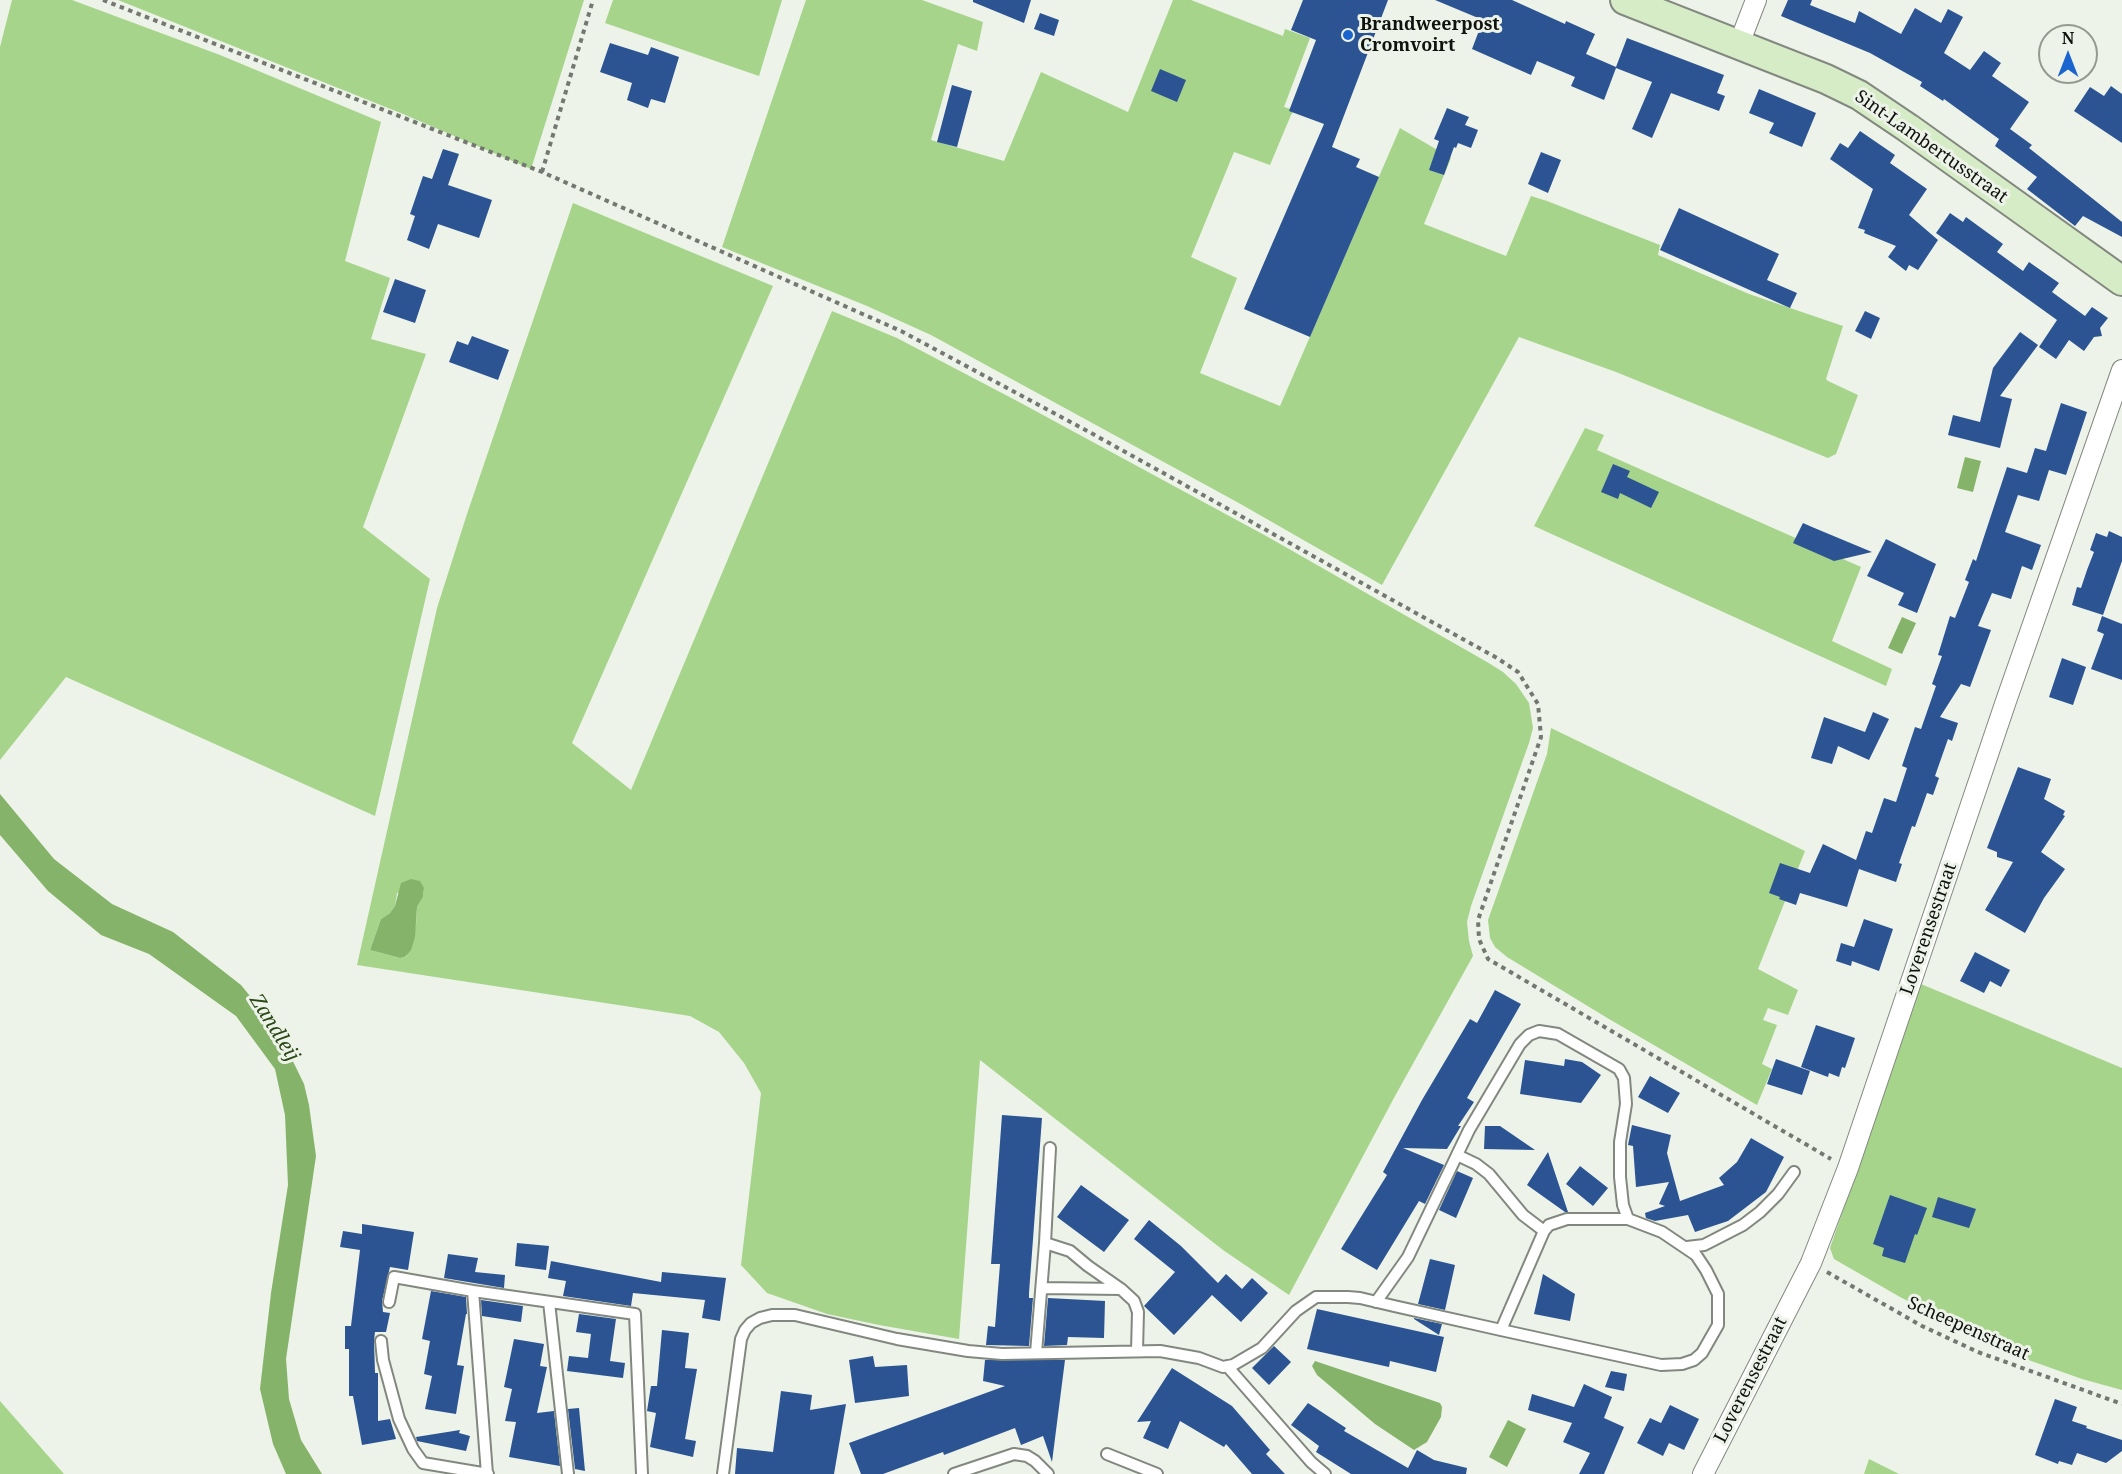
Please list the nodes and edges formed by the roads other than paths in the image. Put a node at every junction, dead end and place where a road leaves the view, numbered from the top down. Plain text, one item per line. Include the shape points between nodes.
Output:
1 (1625, 0) edge
2 (1756, 0) edge
3 (1739, 44) junction
4 (2122, 281) edge
5 (2122, 370) edge
6 (1050, 1148) dead end
7 (1457, 1155) junction
8 (1794, 1172) dead end
9 (1628, 1220) junction
10 (1544, 1231) junction
11 (1045, 1243) junction
12 (1686, 1247) junction
13 (1042, 1288) junction
14 (1121, 1289) junction
15 (473, 1291) junction
16 (389, 1302) dead end
17 (549, 1302) junction
18 (1376, 1302) junction
19 (1501, 1330) junction
20 (381, 1341) dead end
21 (1137, 1351) junction
22 (1036, 1353) junction
23 (1227, 1366) junction
24 (1107, 1454) dead end
25 (488, 1474) edge
26 (568, 1474) edge
27 (642, 1474) edge
28 (723, 1474) edge
29 (954, 1474) edge
30 (1048, 1474) edge
31 (1157, 1474) edge
32 (1325, 1474) edge
33 (1703, 1474) edge

1 - 3 main road, Sint-Lambertusstraat
2 - 3 street
3 - 4 main road, Sint-Lambertusstraat via 1866,99
5 - 33 street, Loverensestraat via 1848,1168 1811,1263
6 - 11 lane
7 - 9 lane via 1520,1044 1539,1031 1558,1034 1619,1069 1624,1078 1626,1104 1620,1177
7 - 10 lane via 1489,1174 1523,1215
7 - 18 lane via 1408,1257
8 - 12 lane via 1766,1206 1743,1225 1704,1245
9 - 10 lane via 1567,1220
9 - 12 lane via 1662,1232
10 - 19 lane
11 - 13 lane
11 - 14 lane via 1070,1251
12 - 19 lane via 1706,1270 1719,1304 1715,1333 1694,1360 1661,1365
13 - 14 lane
13 - 22 lane
14 - 21 lane via 1134,1300 1138,1312
15 - 16 lane via 394,1277
15 - 17 lane
15 - 25 lane
17 - 26 lane
17 - 27 lane via 635,1314
18 - 19 lane
18 - 23 lane via 1316,1297 1296,1311 1262,1348
20 - 25 lane via 399,1419 423,1463
21 - 22 lane
21 - 23 lane via 1186,1355
22 - 28 lane via 968,1351 897,1340 795,1315 760,1318 745,1330 741,1339
23 - 32 lane
24 - 31 lane
29 - 30 lane via 1014,1454 1027,1456

